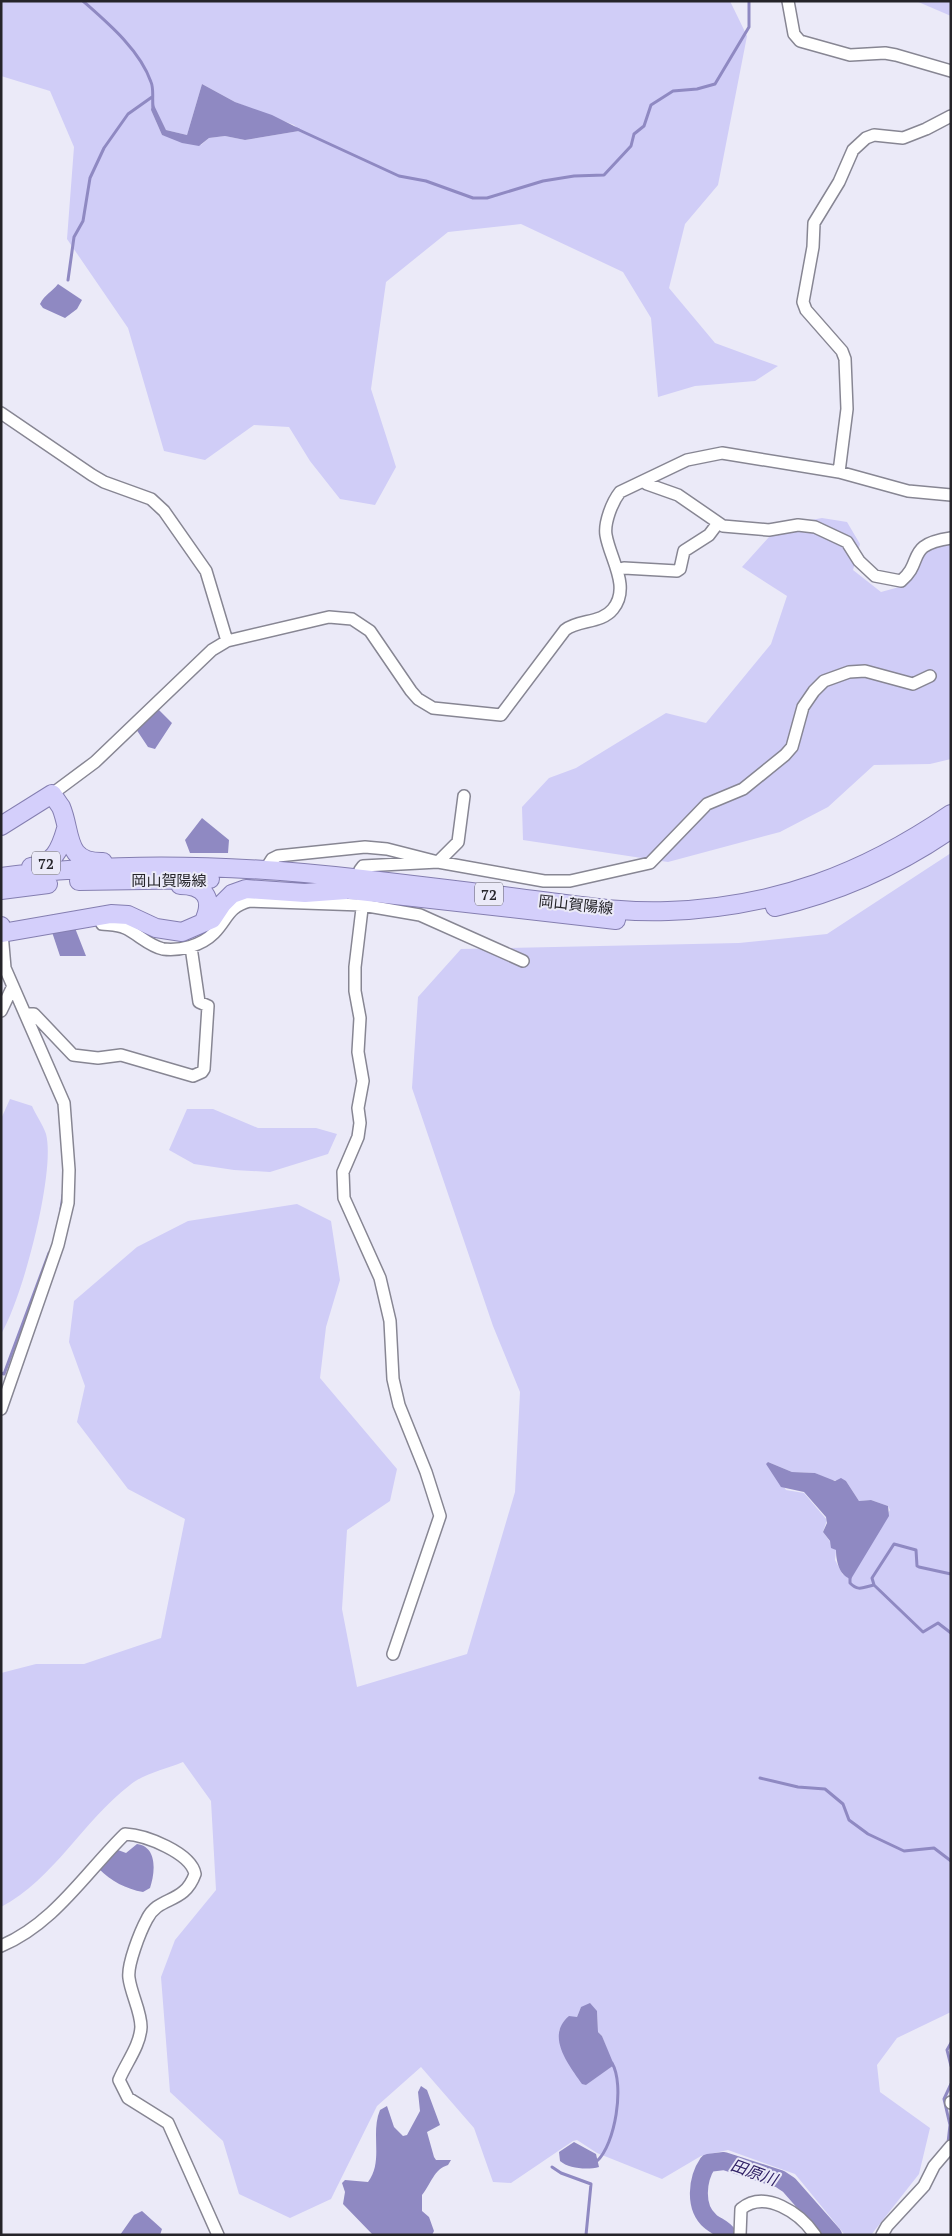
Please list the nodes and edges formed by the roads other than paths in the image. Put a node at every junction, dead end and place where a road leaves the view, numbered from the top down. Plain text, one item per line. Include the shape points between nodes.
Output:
1 (788, 1) edge
2 (951, 71) edge
3 (951, 116) edge
4 (1, 413) edge
5 (839, 472) junction
6 (644, 481) junction
7 (951, 495) edge
8 (718, 523) junction
9 (951, 538) edge
10 (617, 570) junction
11 (227, 641) junction
12 (930, 676) dead end
13 (52, 794) junction
14 (464, 796) dead end
15 (951, 814) edge
16 (1, 826) edge
17 (66, 829) junction
18 (951, 829) edge
19 (438, 862) junction
20 (183, 866) junction
21 (265, 870) junction
22 (4, 879) edge
23 (79, 881) junction
24 (358, 891) junction
25 (98, 916) junction
26 (202, 924) junction
27 (2, 929) edge
28 (191, 947) junction
29 (524, 961) dead end
30 (13, 986) junction
31 (1, 1010) edge
32 (25, 1014) junction
33 (1, 1408) edge
34 (394, 1654) dead end
35 (1, 1946) edge
36 (951, 2146) edge
37 (218, 2235) edge
38 (740, 2235) edge
39 (815, 2235) edge
40 (882, 2235) edge

1 - 2 street via 794,34 800,41 850,55 896,55
3 - 5 street via 908,136 874,135 866,138 853,150 839,182 814,223 803,302 845,359 846,409
4 - 11 street via 92,475 151,499 164,511 206,571
5 - 6 street via 722,453 698,456
5 - 7 street via 908,491
6 - 8 street via 678,495
6 - 10 street via 620,492 614,499 606,536
8 - 9 street via 769,530 798,525 815,527 847,542 859,561 875,576 894,581 906,577 919,550 927,544
8 - 10 street via 709,535 684,551 677,571
10 - 11 street via 621,590 613,608 604,617 565,630 506,710 496,716 426,705 411,691 370,631 352,619 329,617
11 - 13 street via 212,650 95,762
12 - 19 street via 912,684 865,671 849,672 824,681 803,707 792,747 785,755 743,789 707,804 650,863 570,881 544,881
13 - 16 main road
13 - 17 main road, 岡山賀陽線 / 72 via 61,808
14 - 19 street via 458,842
15 - 24 main road, 岡山賀陽線 / 72 via 865,866 763,899 722,906 667,911
17 - 20 main road, 岡山賀陽線 / 72 via 73,850 85,860 169,861
17 - 22 main road, 72 via 57,855 50,862
18 - 24 main road, 岡山賀陽線 / 72 via 922,850 866,878 817,897 723,918 671,922 591,919
19 - 21 street via 365,847 278,856 272,858
19 - 24 street via 363,866
20 - 21 main road, 岡山賀陽線 / 72
20 - 22 main road, 岡山賀陽線 / 72 via 109,868
21 - 24 main road, 岡山賀陽線 / 72
22 - 23 main road, 岡山賀陽線 / 72
23 - 24 main road, 岡山賀陽線 / 72 via 231,880
23 - 26 main road, 岡山賀陽線 / 72 via 104,887 186,885 200,890 208,899 210,905
24 - 26 main road, 岡山賀陽線 / 72 via 305,893 246,889 232,894 212,919
24 - 28 street via 238,904 214,933
24 - 29 street
24 - 34 street via 355,990 360,1018 358,1052 363,1081 358,1108 358,1137 344,1172 344,1198 380,1278 390,1321 393,1379 399,1406 440,1516
25 - 26 main road, 岡山賀陽線 / 72 via 128,915 168,932 182,932
25 - 27 main road, 岡山賀陽線 / 72
25 - 28 street via 102,924 124,927 162,949
27 - 30 street via 5,968
28 - 32 street via 199,1002 208,1006 204,1069 193,1076 121,1055 98,1058 73,1055 34,1014
30 - 31 street
30 - 32 street
32 - 33 street via 64,1103 69,1160 68,1203 58,1245
35 - 37 street via 20,1936 66,1900 125,1834 166,1847 194,1866 195,1874 186,1892 156,1906 147,1919 132,1961 129,1977 141,2025 139,2040 119,2080 128,2098 168,2123 172,2129
36 - 40 street via 934,2166 924,2186
38 - 39 street via 741,2208 762,2200 793,2213

